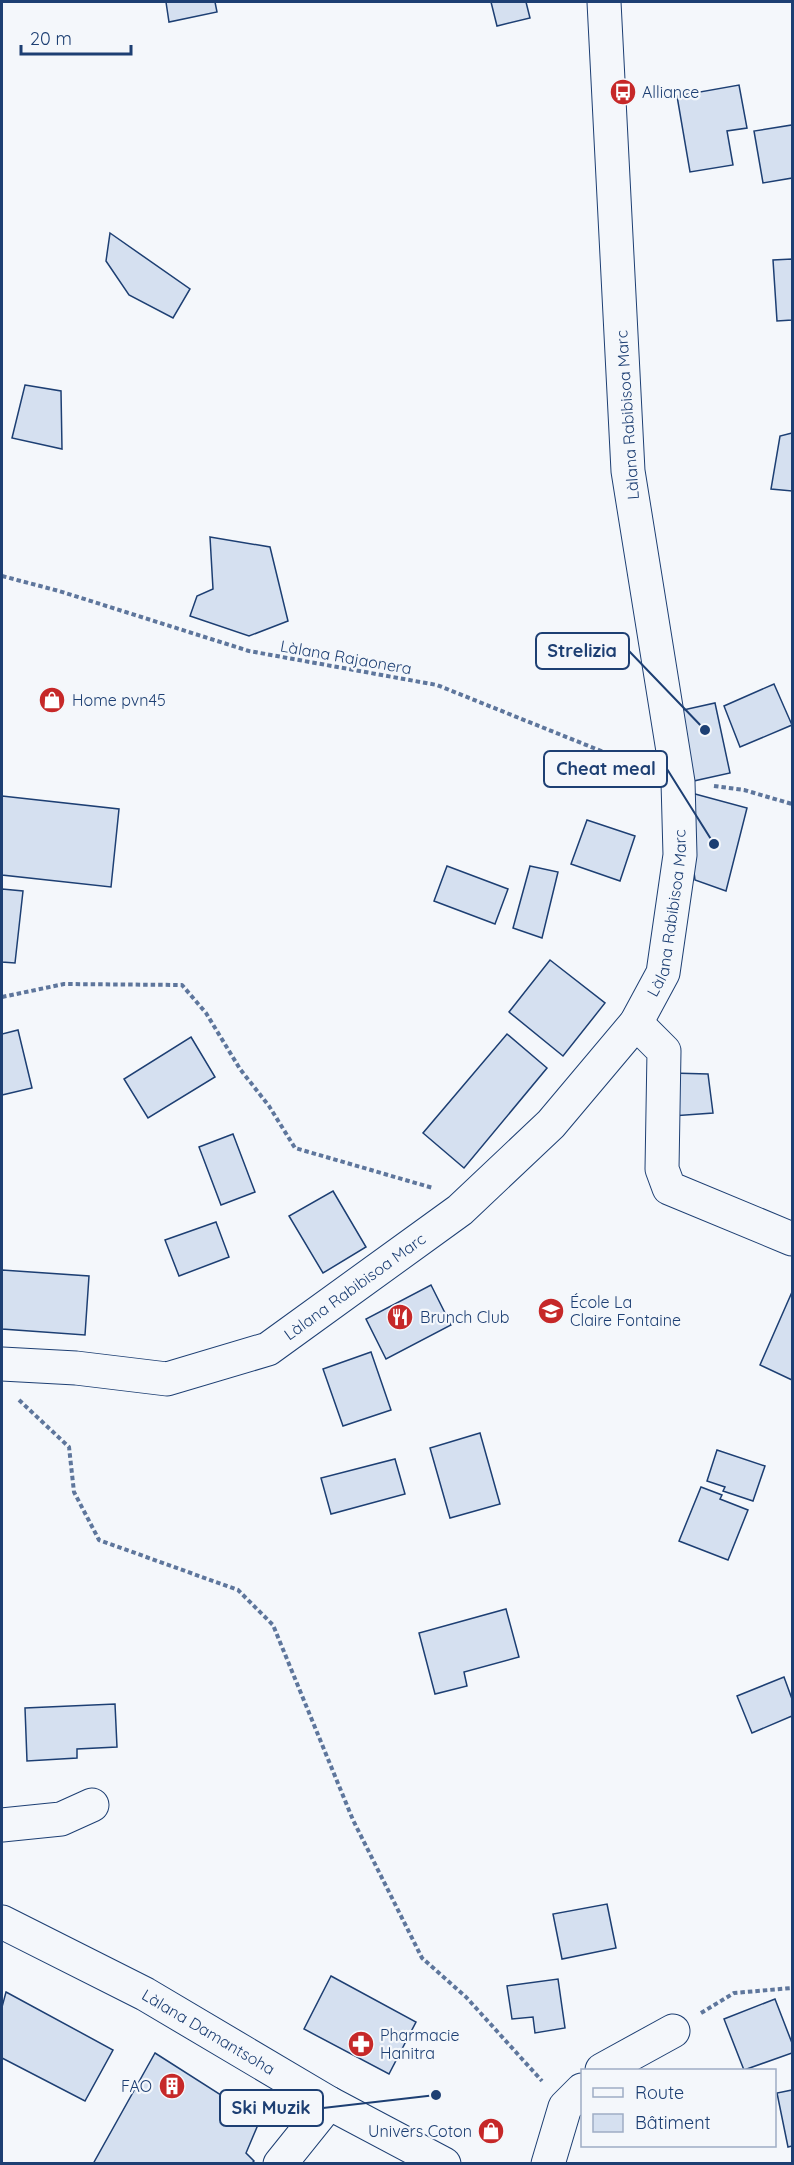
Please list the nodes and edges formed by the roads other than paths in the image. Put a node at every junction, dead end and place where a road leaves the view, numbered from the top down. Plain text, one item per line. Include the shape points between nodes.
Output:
1 (604, 2) edge
2 (636, 1023) junction
3 (792, 1239) edge
4 (2, 1364) edge
5 (92, 1805) dead end
6 (2, 1825) edge
7 (2, 1922) edge
8 (673, 2031) road end
9 (604, 2069) edge
10 (574, 2099) edge
11 (329, 2103) junction
12 (438, 2162) edge
13 (280, 2163) edge
14 (548, 2163) edge

1 - 2 street, Làlana Rabibisoa Marc via 628,471 678,782 680,855 663,973
2 - 3 street via 664,1051 662,1169 669,1188
2 - 4 street, Làlana Rabibisoa Marc via 551,1124 460,1209 268,1349 167,1379
5 - 6 street via 61,1819
7 - 11 street, Làlana Damantsoha via 145,1994
8 - 9 street
10 - 14 street
11 - 12 street, Làlana Damantsoha
11 - 13 street

